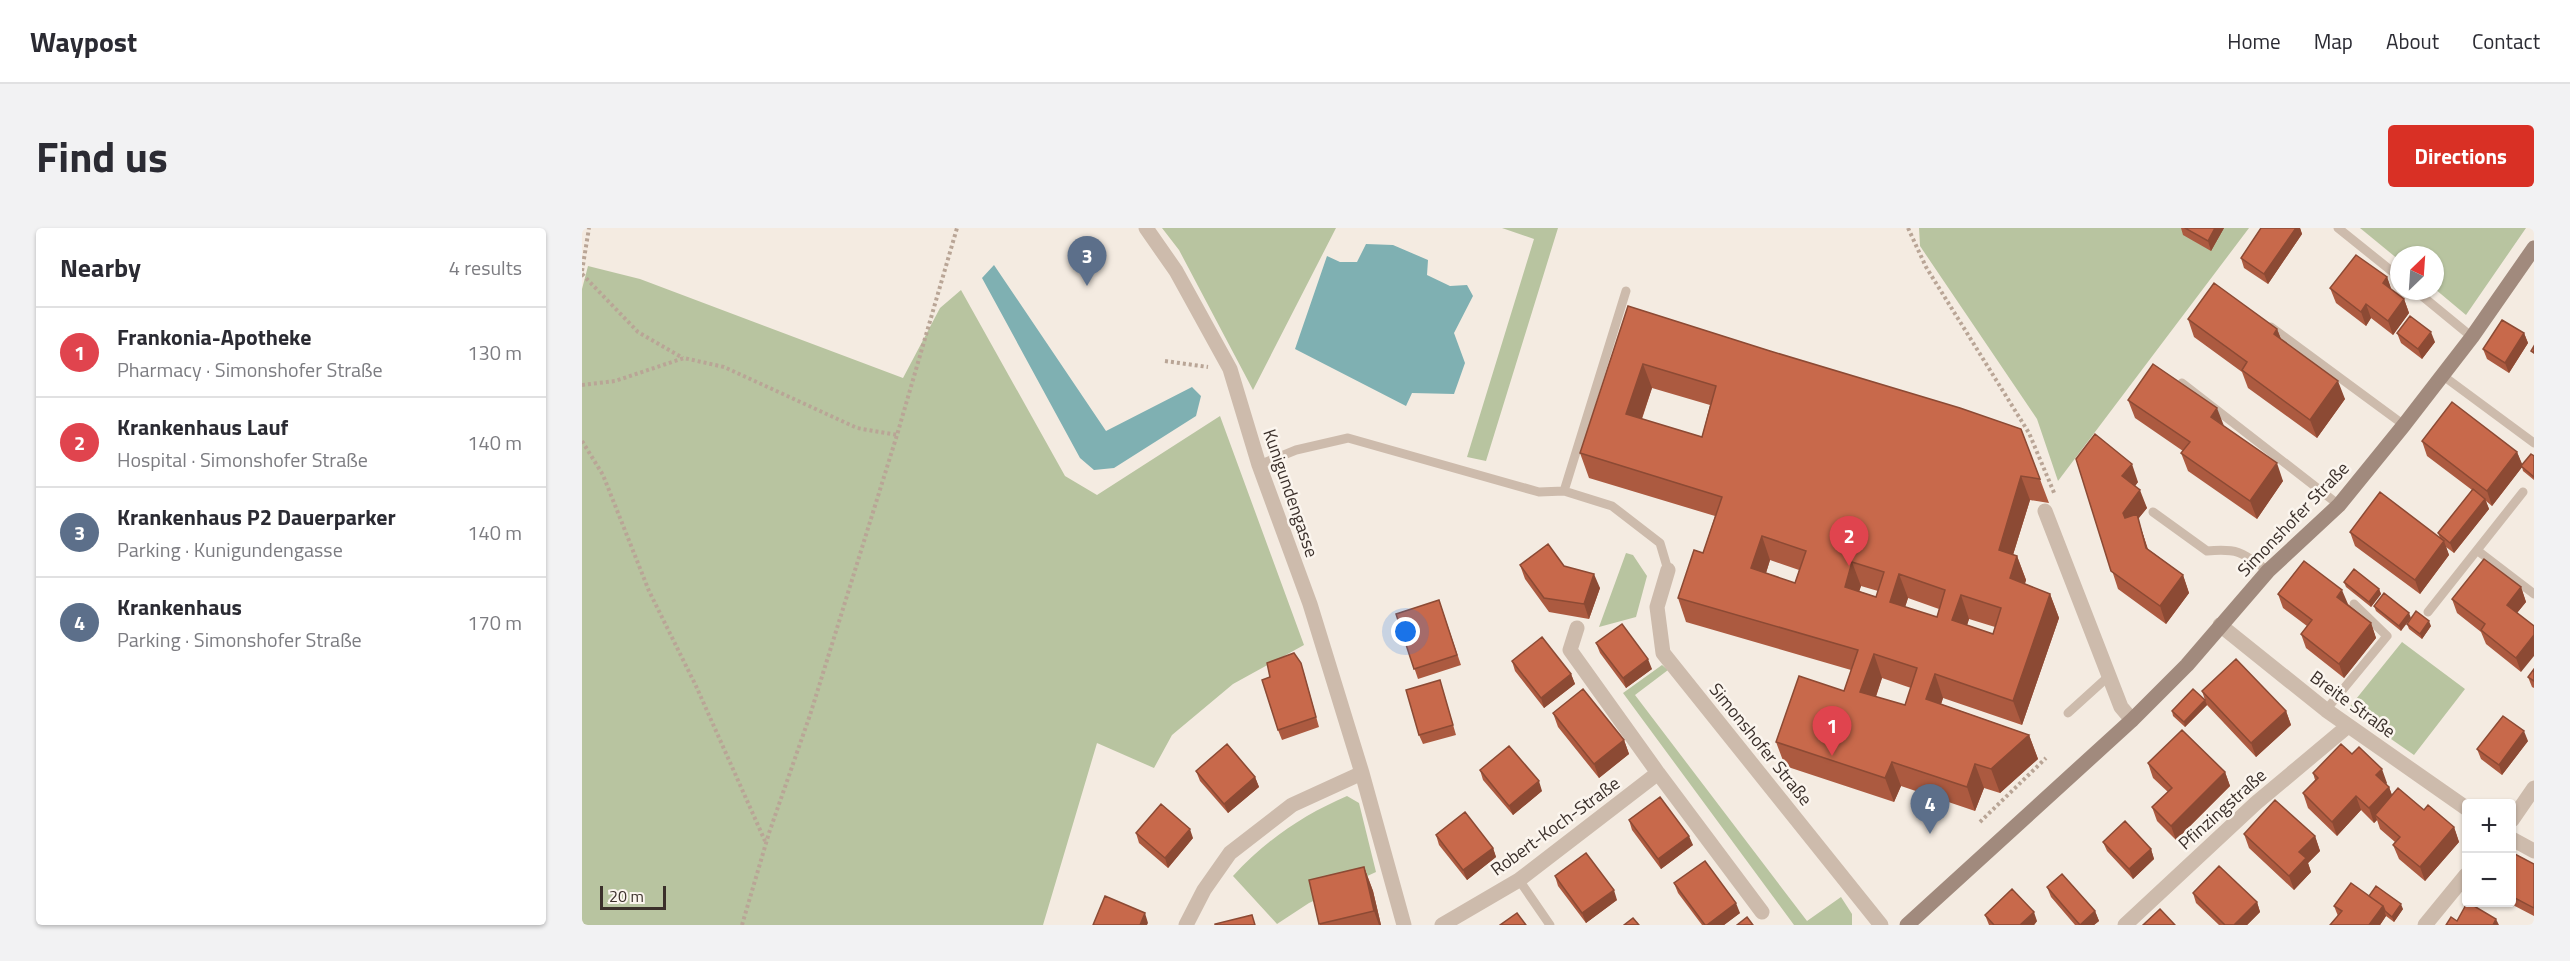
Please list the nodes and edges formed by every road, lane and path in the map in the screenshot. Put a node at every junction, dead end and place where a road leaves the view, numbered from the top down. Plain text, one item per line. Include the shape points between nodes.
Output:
1 (589, 228) edge
2 (957, 228) edge
3 (1146, 228) edge
4 (1908, 228) edge
5 (2338, 228) edge
6 (2534, 248) edge
7 (583, 264) edge
8 (2390, 271) edge
9 (582, 272) edge
10 (1626, 291) dead end
11 (2427, 300) edge
12 (2259, 319) edge
13 (2472, 337) junction
14 (684, 358) junction
15 (1165, 362) dead end
16 (1208, 367) dead end
17 (2442, 375) junction
18 (2182, 383) edge
19 (582, 385) edge
20 (2404, 425) junction
21 (897, 435) junction
22 (582, 441) edge
23 (2534, 443) edge
24 (1259, 465) junction
25 (1564, 491) junction
26 (2523, 492) dead end
27 (2339, 505) junction
28 (2045, 511) joint
29 (2153, 512) dead end
30 (2478, 552) junction
31 (1668, 570) joint
32 (2268, 571) junction
33 (2534, 594) edge
34 (2354, 604) dead end
35 (2428, 612) dead end
36 (2220, 625) junction
37 (1577, 628) dead end
38 (2110, 675) junction
39 (2326, 710) junction
40 (2068, 713) dead end
41 (2132, 720) junction
42 (2348, 726) junction
43 (2046, 758) dead end
44 (1362, 773) junction
45 (1658, 773) junction
46 (2534, 788) edge
47 (2462, 805) edge
48 (2516, 813) edge
49 (1980, 822) dead end
50 (766, 842) junction
51 (2516, 842) edge
52 (2534, 851) edge
53 (1519, 880) junction
54 (2462, 880) edge
55 (1762, 912) dead end
56 (742, 925) edge
57 (1186, 925) edge
58 (1404, 925) edge
59 (1442, 925) edge
60 (1550, 925) edge
61 (1881, 925) edge
62 (1907, 925) edge
63 (2125, 925) edge
64 (2425, 925) edge

1 - 7 path
2 - 21 path
3 - 24 street, Kunigundengasse via 1176,271 1230,369
4 - 28 path via 1926,267 2029,433 2058,503
5 - 8 lane
6 - 13 street, Simonshofer Straße
7 - 9 path
9 - 14 path via 638,332
10 - 25 lane
11 - 13 lane
12 - 20 lane
13 - 17 street, Simonshofer Straße
14 - 19 path via 623,378
14 - 21 path via 724,367 857,428
15 - 16 path
17 - 20 street, Simonshofer Straße
17 - 23 lane
18 - 27 lane
20 - 27 street, Simonshofer Straße
21 - 50 path
22 - 50 path via 603,475 649,591
24 - 25 lane via 1296,450 1348,438 1539,492
24 - 44 street, Kunigundengasse via 1310,604
25 - 31 lane via 1612,506 1660,543
26 - 30 lane
27 - 32 street, Simonshofer Straße
28 - 38 street
29 - 32 lane via 2207,551 2229,549
30 - 33 lane
30 - 35 lane
31 - 61 street, Simonshofer Straße via 1657,607 1663,653
32 - 36 street, Simonshofer Straße
34 - 39 lane via 2387,636
36 - 39 street, Breite Straße
36 - 41 street, Simonshofer Straße
37 - 45 street via 1570,650
38 - 40 lane
38 - 41 street via 2121,707
39 - 42 street, Breite Straße
41 - 62 street, Simonshofer Straße
42 - 47 street, Breite Straße
42 - 63 street, Pfinzingstraße via 2256,803
43 - 49 path
44 - 57 street via 1292,805 1230,853
44 - 58 street, Kunigundengasse
45 - 53 street, Robert-Koch-Straße
45 - 55 street
46 - 48 street
50 - 56 path
51 - 52 street
53 - 59 street, Robert-Koch-Straße
53 - 60 lane
54 - 64 street

